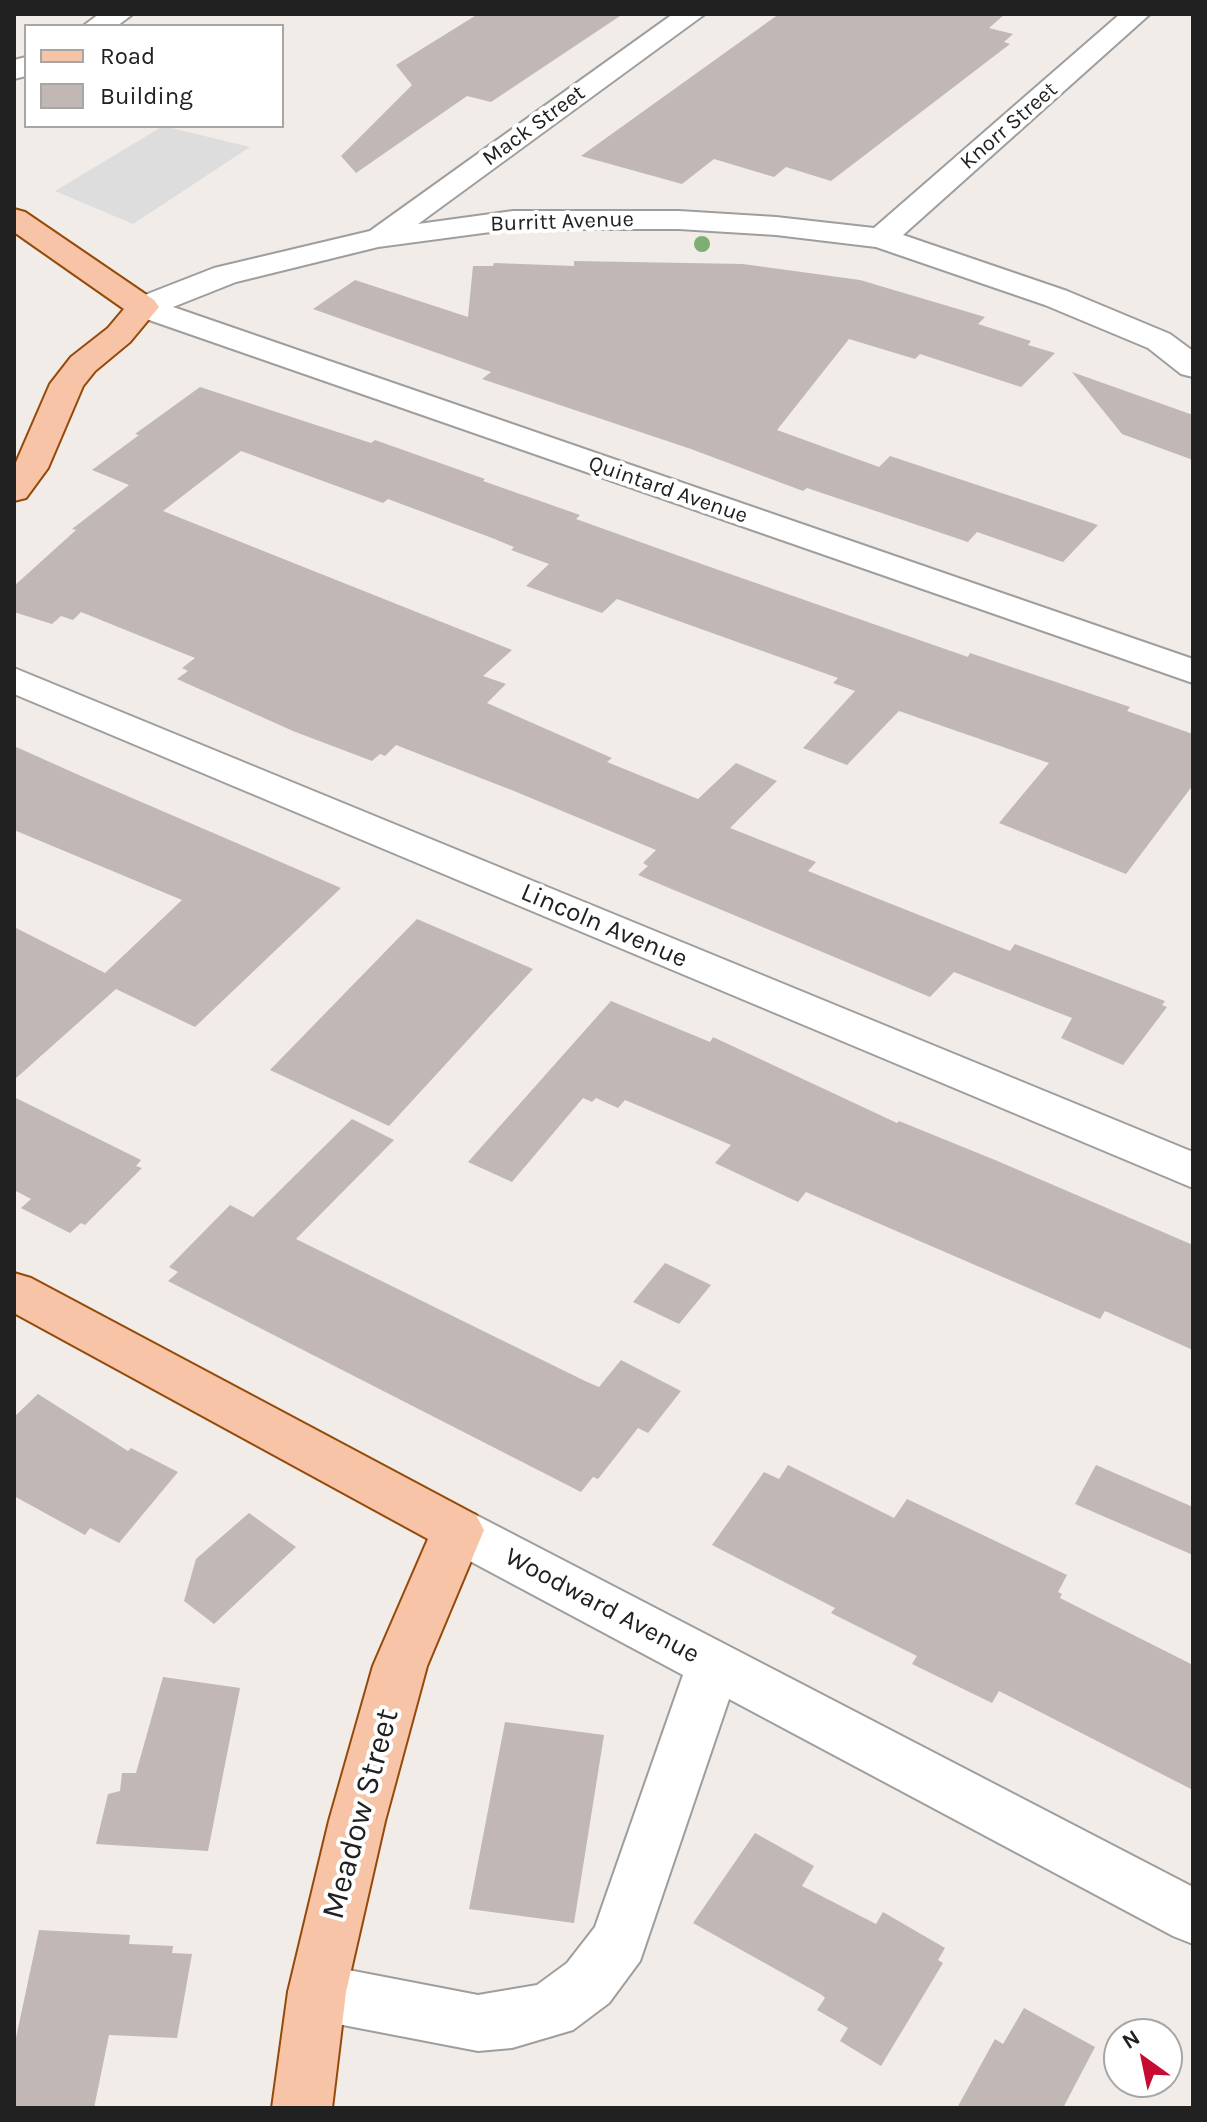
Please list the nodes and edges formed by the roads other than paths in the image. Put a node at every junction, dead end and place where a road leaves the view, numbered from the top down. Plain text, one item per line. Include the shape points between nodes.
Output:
1 (119, 14) edge
2 (1136, 14) edge
3 (644, 16) edge
4 (683, 19) edge
5 (101, 24) edge
6 (14, 218) edge
7 (378, 238) junction
8 (881, 238) junction
9 (143, 307) junction
10 (1193, 335) edge
11 (1159, 341) junction
12 (1193, 367) edge
13 (14, 491) edge
14 (1193, 672) edge
15 (14, 680) edge
16 (1193, 1171) edge
17 (14, 1291) edge
18 (458, 1530) junction
19 (713, 1665) junction
20 (1193, 1917) edge
21 (317, 1992) junction
22 (302, 2108) edge

1 - 5 street
2 - 8 street, Knorr Street
3 - 4 street
4 - 7 street, Mack Street
6 - 9 main road
7 - 8 street, Burritt Avenue via 513,220 664,220
7 - 9 street, Burritt Avenue via 225,275
8 - 11 street, Burritt Avenue via 1056,298
9 - 13 main road, Burritt Avenue via 67,384 31,468
9 - 14 street, Quintard Avenue
10 - 11 street
11 - 12 street, Burritt Avenue
15 - 16 street, Lincoln Avenue
17 - 18 main road, Woodward Avenue
18 - 19 street, Woodward Avenue
18 - 21 main road, Meadow Street via 400,1666
19 - 20 street, Woodward Avenue
19 - 21 street via 619,1942 588,1983 552,2010 478,2023
21 - 22 main road, Meadow Street

